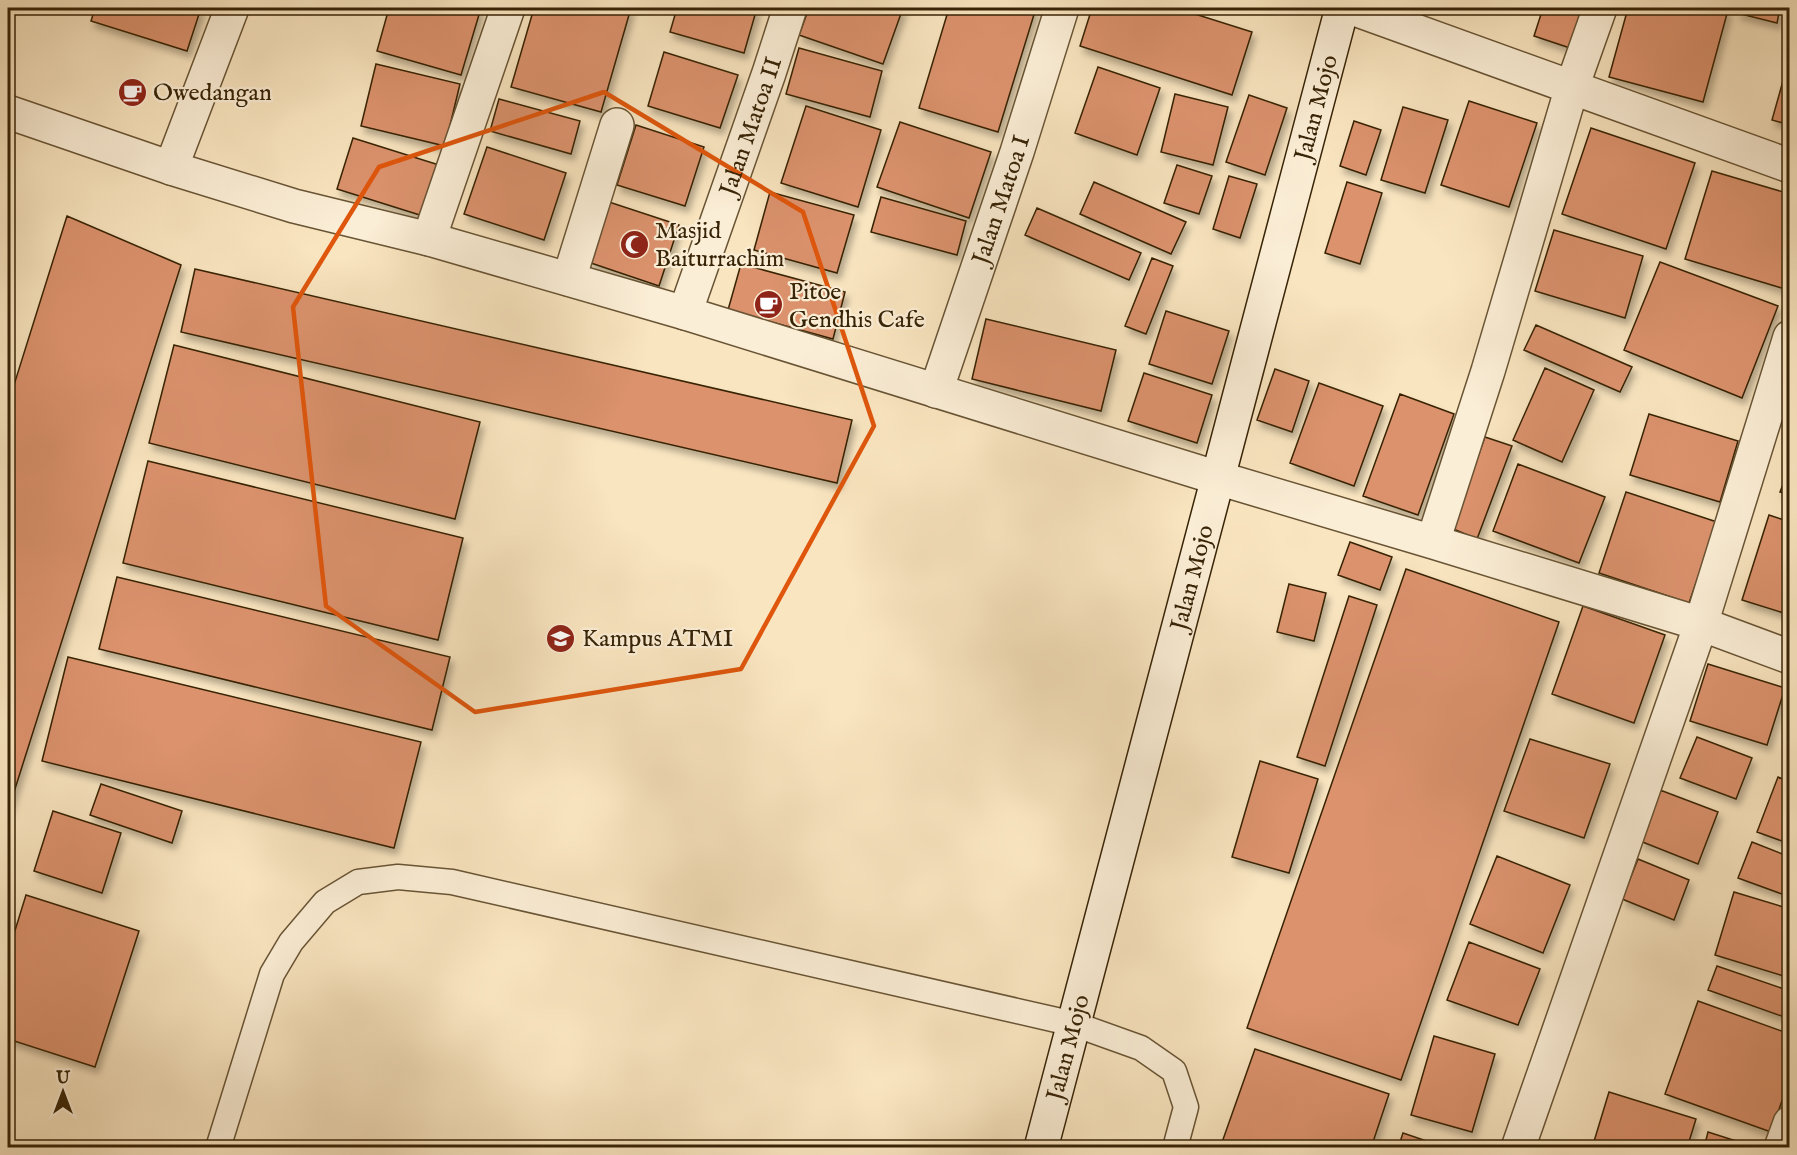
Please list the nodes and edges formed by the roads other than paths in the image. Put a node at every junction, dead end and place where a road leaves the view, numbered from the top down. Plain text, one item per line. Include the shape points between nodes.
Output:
1 (232, 8) edge
2 (508, 8) edge
3 (790, 8) edge
4 (1062, 8) edge
5 (1341, 8) edge
6 (1352, 8) edge
7 (1600, 8) edge
8 (1572, 87) junction
9 (8, 112) edge
10 (616, 125) dead end
11 (1790, 166) edge
12 (171, 168) junction
13 (429, 239) junction
14 (569, 279) junction
15 (686, 313) junction
16 (1790, 337) edge
17 (936, 391) junction
18 (1218, 478) junction
19 (1438, 526) dead end
20 (1701, 624) junction
21 (1790, 657) edge
22 (1074, 1024) junction
23 (1790, 1124) edge
24 (218, 1148) edge
25 (1041, 1148) edge
26 (1175, 1148) edge
27 (1518, 1148) edge
28 (1781, 1148) edge

1 - 12 street
2 - 13 street
3 - 15 street, Jalan Matoa II
4 - 17 street, Jalan Matoa I
5 - 18 street, Jalan Mojo
6 - 8 street
7 - 8 street
8 - 11 street
8 - 19 street
9 - 12 street
10 - 14 street
12 - 13 street via 294,206
13 - 14 street
14 - 15 street
15 - 17 street
16 - 20 street
17 - 18 street
18 - 20 street
18 - 22 street, Jalan Mojo
20 - 21 street
20 - 27 street
22 - 24 lane via 452,882 398,877 358,882 326,902 291,942 272,974
22 - 25 street, Jalan Mojo
22 - 26 lane via 1141,1048 1174,1071 1186,1107
23 - 28 street

